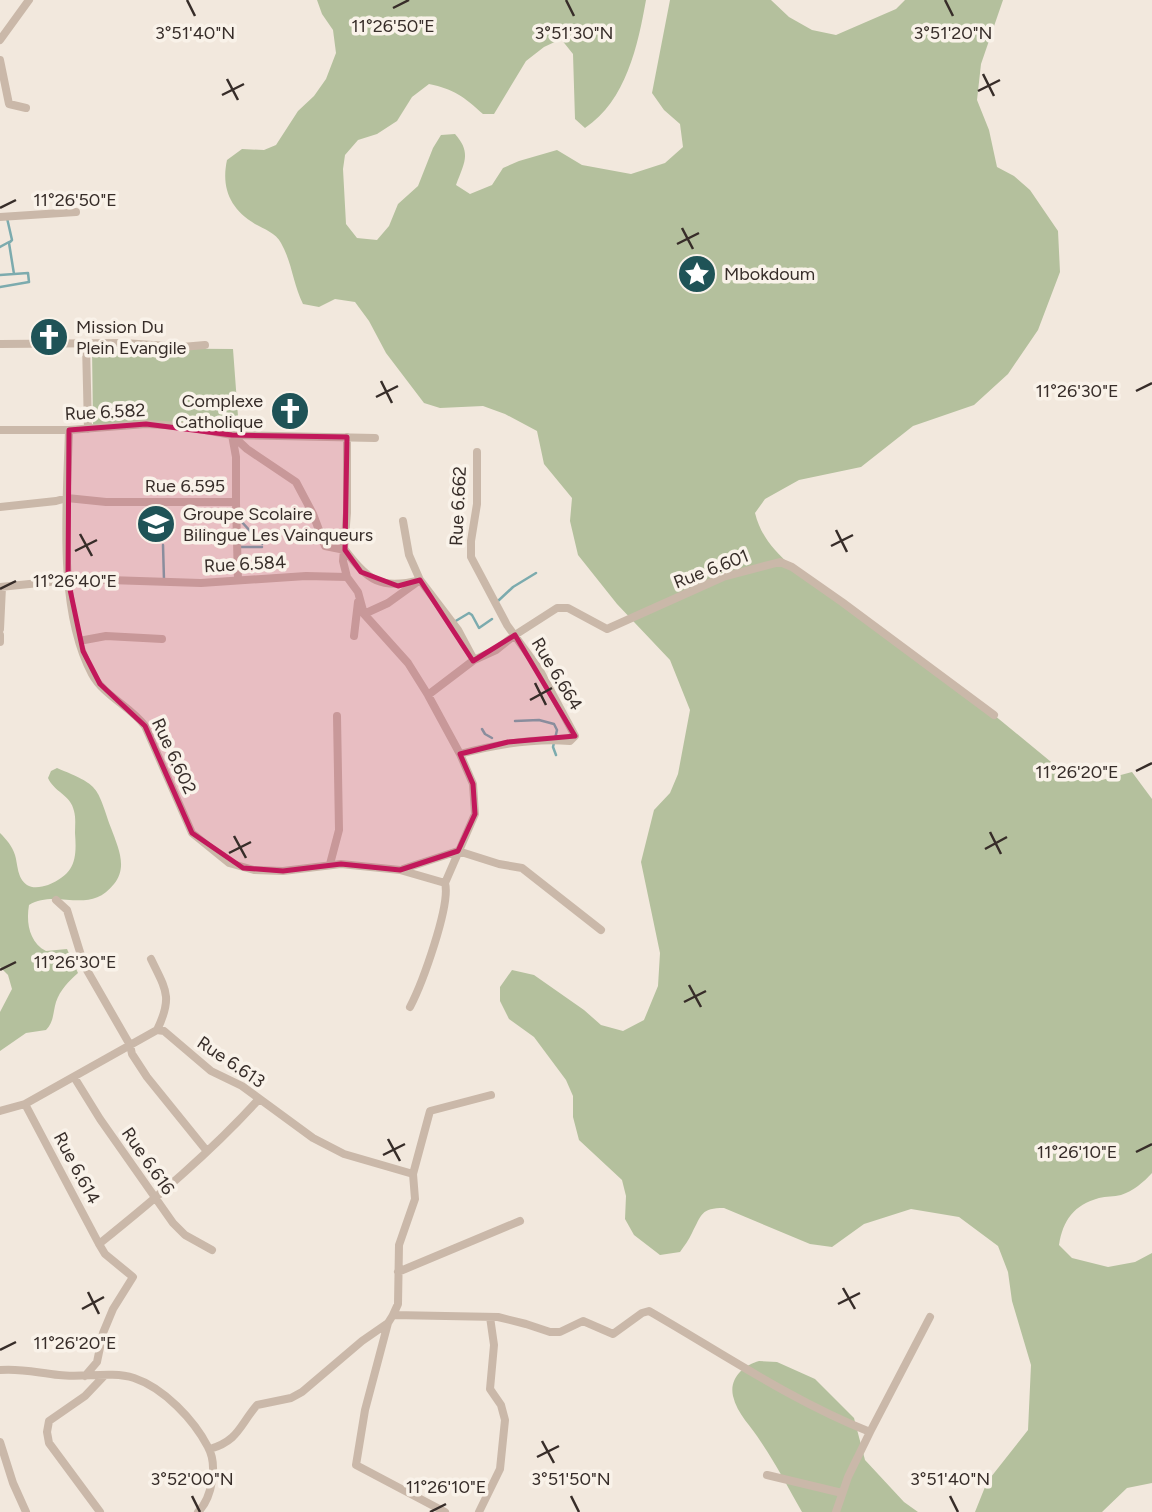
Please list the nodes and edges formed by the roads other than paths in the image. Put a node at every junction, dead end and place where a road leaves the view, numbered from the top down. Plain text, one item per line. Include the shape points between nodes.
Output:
1 (29, 0) edge
2 (0, 40) edge
3 (0, 60) edge
4 (26, 108) dead end
5 (76, 212) dead end
6 (0, 217) edge
7 (0, 344) edge
8 (86, 344) junction
9 (205, 345) dead end
10 (88, 429) junction
11 (0, 430) edge
12 (69, 430) junction
13 (232, 435) junction
14 (346, 437) junction
15 (375, 438) dead end
16 (477, 452) dead end
17 (67, 498) junction
18 (236, 502) junction
19 (0, 507) edge
20 (403, 521) dead end
21 (345, 550) junction
22 (347, 577) junction
23 (68, 580) junction
24 (238, 580) junction
25 (420, 580) junction
26 (1, 587) edge
27 (358, 592) junction
28 (364, 614) junction
29 (0, 628) edge
30 (0, 635) edge
31 (514, 635) junction
32 (354, 636) dead end
33 (162, 639) dead end
34 (79, 641) junction
35 (0, 642) edge
36 (474, 660) junction
37 (428, 695) junction
38 (993, 715) dead end
39 (337, 716) dead end
40 (460, 754) junction
41 (458, 851) junction
42 (330, 864) junction
43 (400, 870) junction
44 (445, 883) junction
45 (56, 900) dead end
46 (601, 930) dead end
47 (150, 959) dead end
48 (410, 1007) dead end
49 (157, 1030) junction
50 (130, 1045) junction
51 (74, 1077) junction
52 (491, 1095) dead end
53 (259, 1099) junction
54 (25, 1104) junction
55 (0, 1111) edge
56 (206, 1150) junction
57 (413, 1174) junction
58 (155, 1197) junction
59 (520, 1221) dead end
60 (101, 1242) junction
61 (212, 1250) dead end
62 (398, 1272) junction
63 (489, 1317) junction
64 (930, 1317) dead end
65 (391, 1319) junction
66 (0, 1370) edge
67 (85, 1376) junction
68 (104, 1376) junction
69 (870, 1432) junction
70 (0, 1442) edge
71 (210, 1449) junction
72 (767, 1475) dead end
73 (842, 1493) junction
74 (26, 1512) edge
75 (100, 1512) edge
76 (198, 1512) edge
77 (446, 1512) edge
78 (479, 1512) edge
79 (836, 1512) edge

1 - 2 street
3 - 4 street via 9,104
5 - 6 street
7 - 8 street
8 - 9 street
8 - 10 street
10 - 12 street, Rue 6.582
10 - 13 street, Rue 6.582 via 183,426
11 - 12 street, Rue 6.582
12 - 17 street, Rue 6.602
13 - 14 street
13 - 18 street, Rue 6.595
13 - 21 street, Rue 6.582 via 296,482 325,546
14 - 15 street
14 - 21 street
16 - 31 street, Rue 6.662 via 471,557
17 - 18 street, Rue 6.595
17 - 19 street, Rue 6.595
17 - 23 street, Rue 6.602
18 - 24 street
20 - 25 street via 409,555
21 - 22 street
21 - 25 street, Rue 6.582 via 361,572 375,580 398,586
22 - 24 street, Rue 6.584
22 - 27 street
23 - 24 street, Rue 6.584
23 - 26 street, Rue 6.584
23 - 34 street, Rue 6.602
25 - 28 street
25 - 36 street via 458,630
26 - 29 street
27 - 28 street
27 - 32 street
28 - 37 street via 408,663
30 - 35 street
31 - 36 street, Rue 6.601
31 - 38 street, Rue 6.601 via 557,608 568,608 601,628 614,628 723,578 780,562 842,602
31 - 40 street, Rue 6.664 via 540,669 575,736 570,741 508,742
33 - 34 street via 106,636
34 - 42 street, Rue 6.602 via 93,675 145,726 192,833 224,860 243,868 283,871
36 - 37 street, Rue 6.601
37 - 40 street
39 - 42 street via 339,830
40 - 41 street via 473,784 475,814
41 - 43 street
41 - 44 street
41 - 46 street via 522,868
42 - 43 street
43 - 44 street
44 - 48 street via 447,898 428,965
45 - 50 street via 67,910 84,965
47 - 49 street via 161,979 167,1010
49 - 50 street
49 - 53 street, Rue 6.613 via 171,1036 211,1071
50 - 51 street
50 - 56 street via 147,1077
51 - 54 street
51 - 58 street, Rue 6.616
52 - 57 street via 430,1111
53 - 56 street
53 - 57 street, Rue 6.613 via 344,1154
54 - 55 street
54 - 60 street, Rue 6.614
56 - 58 street
57 - 62 street via 415,1199 399,1245
58 - 60 street
58 - 61 street, Rue 6.616 via 185,1235
59 - 62 street
60 - 67 street, Rue 6.614 via 105,1254 133,1277 113,1309 97,1362
62 - 65 street via 398,1304
63 - 65 street
63 - 69 street via 550,1332 583,1321 612,1334 649,1311 764,1380
63 - 78 street via 494,1345 490,1389 505,1420 500,1469
64 - 69 street
65 - 71 street via 302,1392 257,1405 238,1434
65 - 77 street via 365,1410 356,1465
66 - 67 street
67 - 68 street
68 - 71 street via 146,1383 181,1411
68 - 75 street via 49,1421 47,1432 50,1444
69 - 73 street
70 - 74 street
71 - 76 street via 211,1490
72 - 73 street
73 - 79 street

